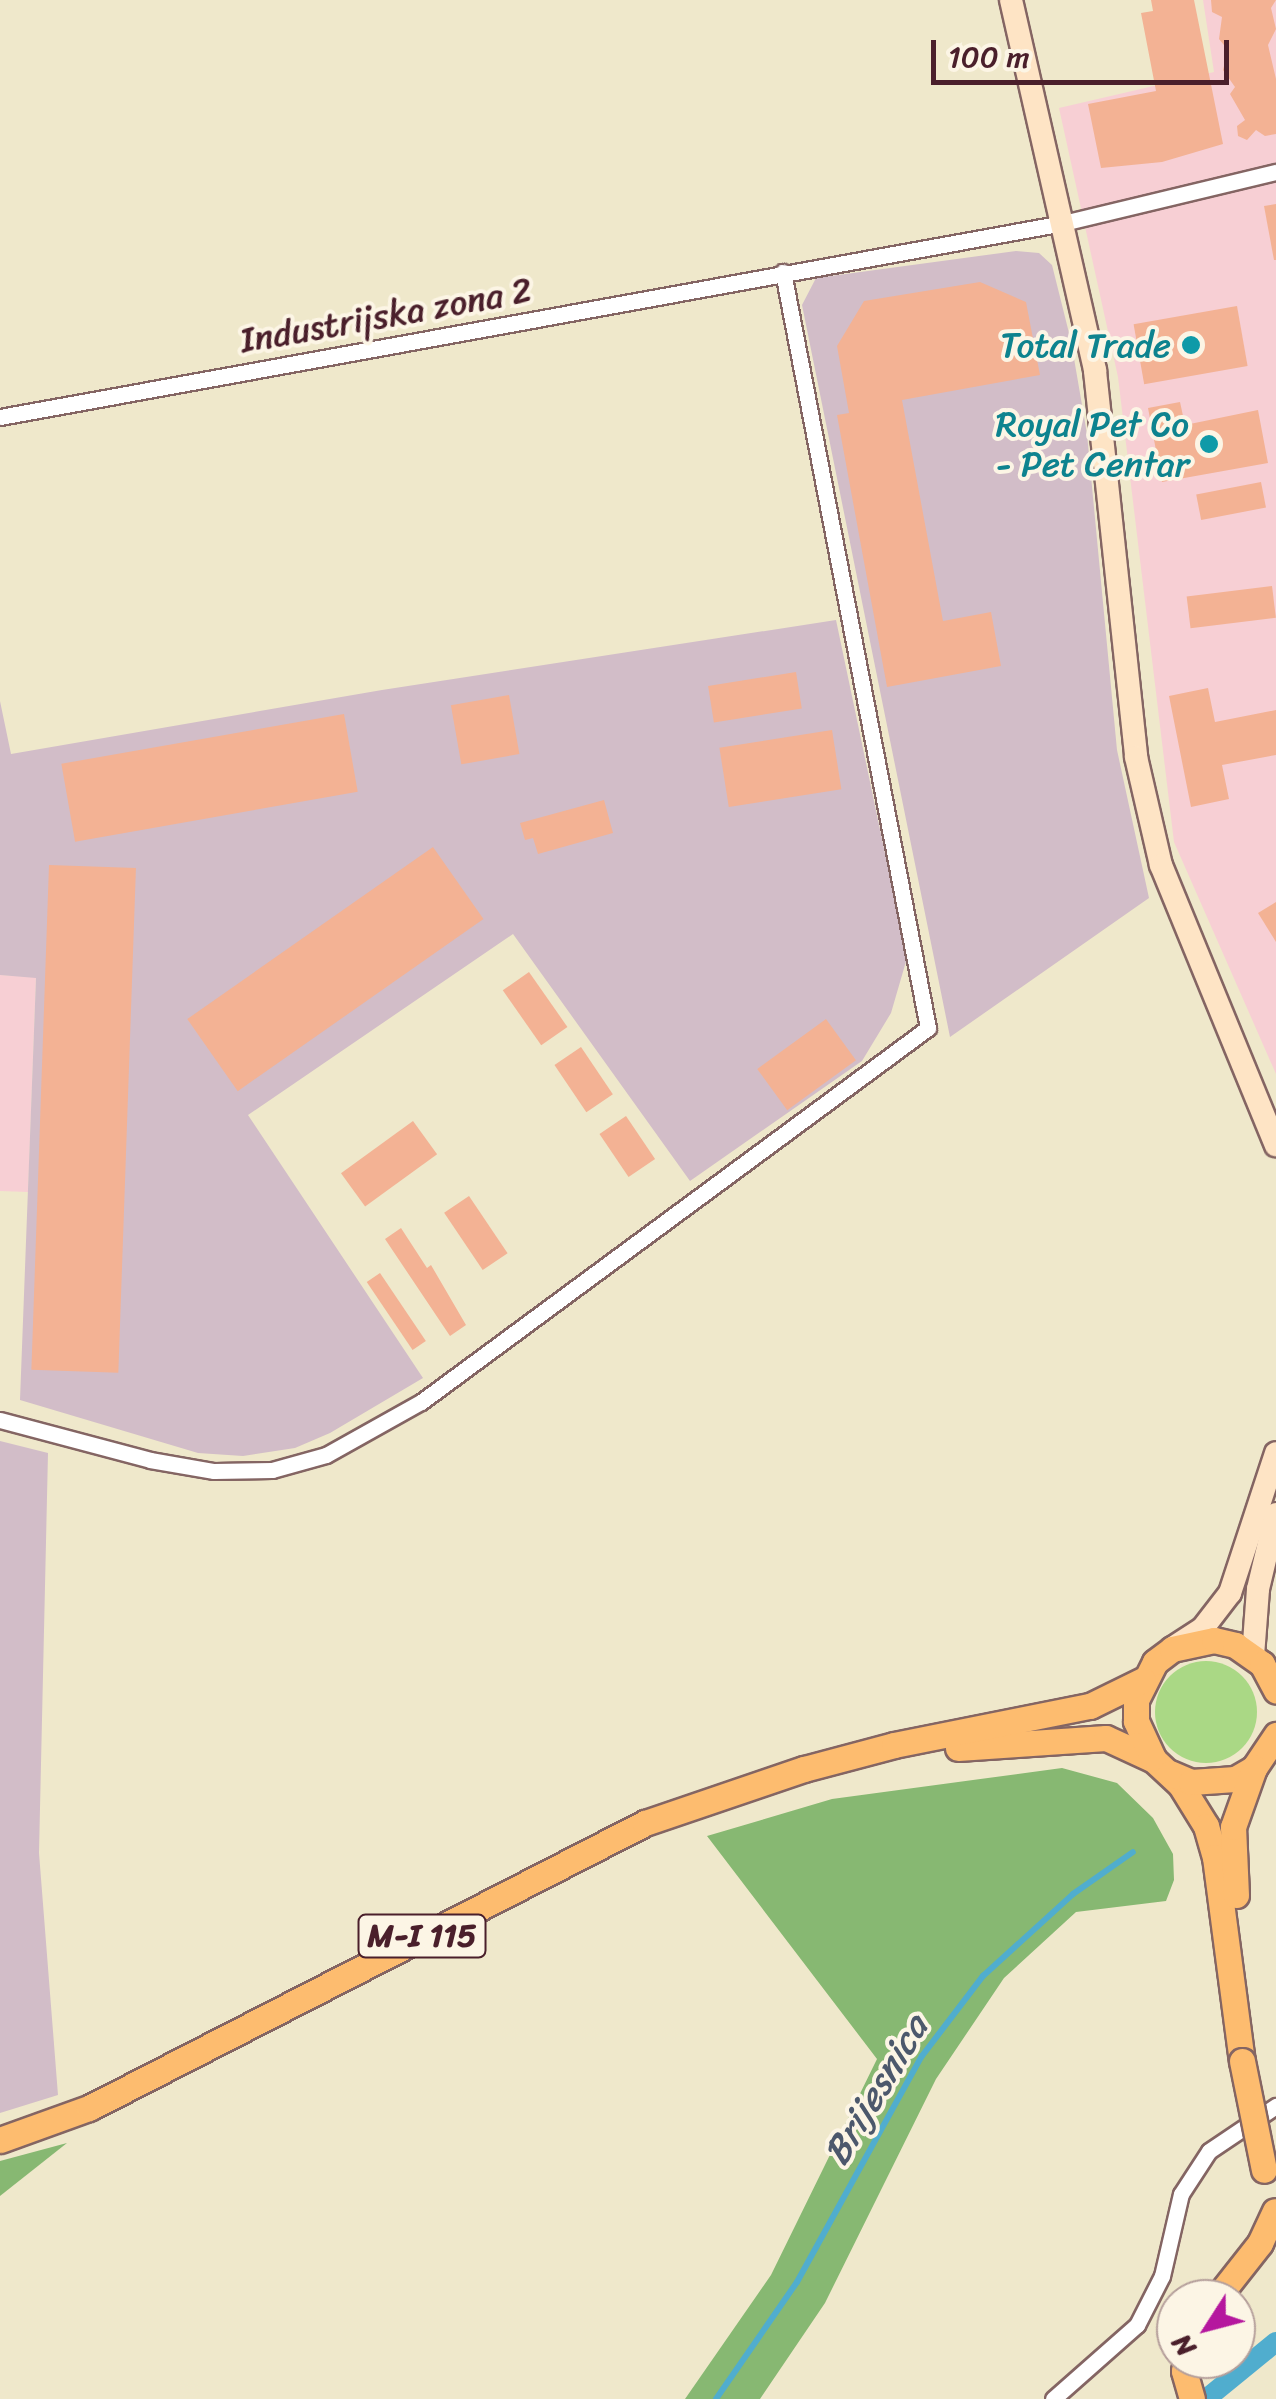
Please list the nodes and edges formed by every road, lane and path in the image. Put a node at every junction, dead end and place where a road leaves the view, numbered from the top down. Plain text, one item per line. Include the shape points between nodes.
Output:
1 (1010, 0) edge
2 (1276, 172) edge
3 (1062, 223) junction
4 (783, 272) junction
5 (0, 417) edge
6 (1251, 1092) junction
7 (1276, 1145) edge
8 (1276, 1167) edge
9 (0, 1420) edge
10 (1276, 1453) edge
11 (1276, 1514) edge
12 (1172, 1649) junction
13 (1264, 1663) edge
14 (1143, 1680) junction
15 (1276, 1690) edge
16 (1268, 1751) edge
17 (854, 1758) junction
18 (1162, 1767) junction
19 (1238, 2020) junction
20 (1276, 2106) edge
21 (0, 2140) edge
22 (1275, 2213) edge
23 (1232, 2279) edge
24 (1052, 2399) edge

1 - 3 main road
2 - 3 street, Industrijska zona 2
3 - 4 street, Industrijska zona 2
3 - 6 main road via 1106,450 1136,758 1161,866
4 - 5 street, Industrijska zona 2
4 - 9 street via 928,1028 421,1402 326,1454 272,1470 214,1471
6 - 7 main road
6 - 8 main road
10 - 12 main road via 1230,1592 1203,1628
11 - 13 main road via 1258,1589
12 - 13 main road via 1214,1640
12 - 14 main road, M-I 115
13 - 15 main road
14 - 17 main road, M-I 115 via 1060,1714
14 - 18 main road via 1136,1722
16 - 18 main road, M-I 115 via 1234,1779 1213,1784
16 - 19 main road via 1232,1827
17 - 18 main road, M-I 115 via 1076,1738 1125,1744
17 - 21 main road, M-I 115 via 646,1823 88,2108
18 - 19 main road via 1194,1803 1215,1857
19 - 22 main road, bridge
20 - 24 street via 1209,2151 1181,2194 1162,2276 1137,2325
22 - 23 main road

